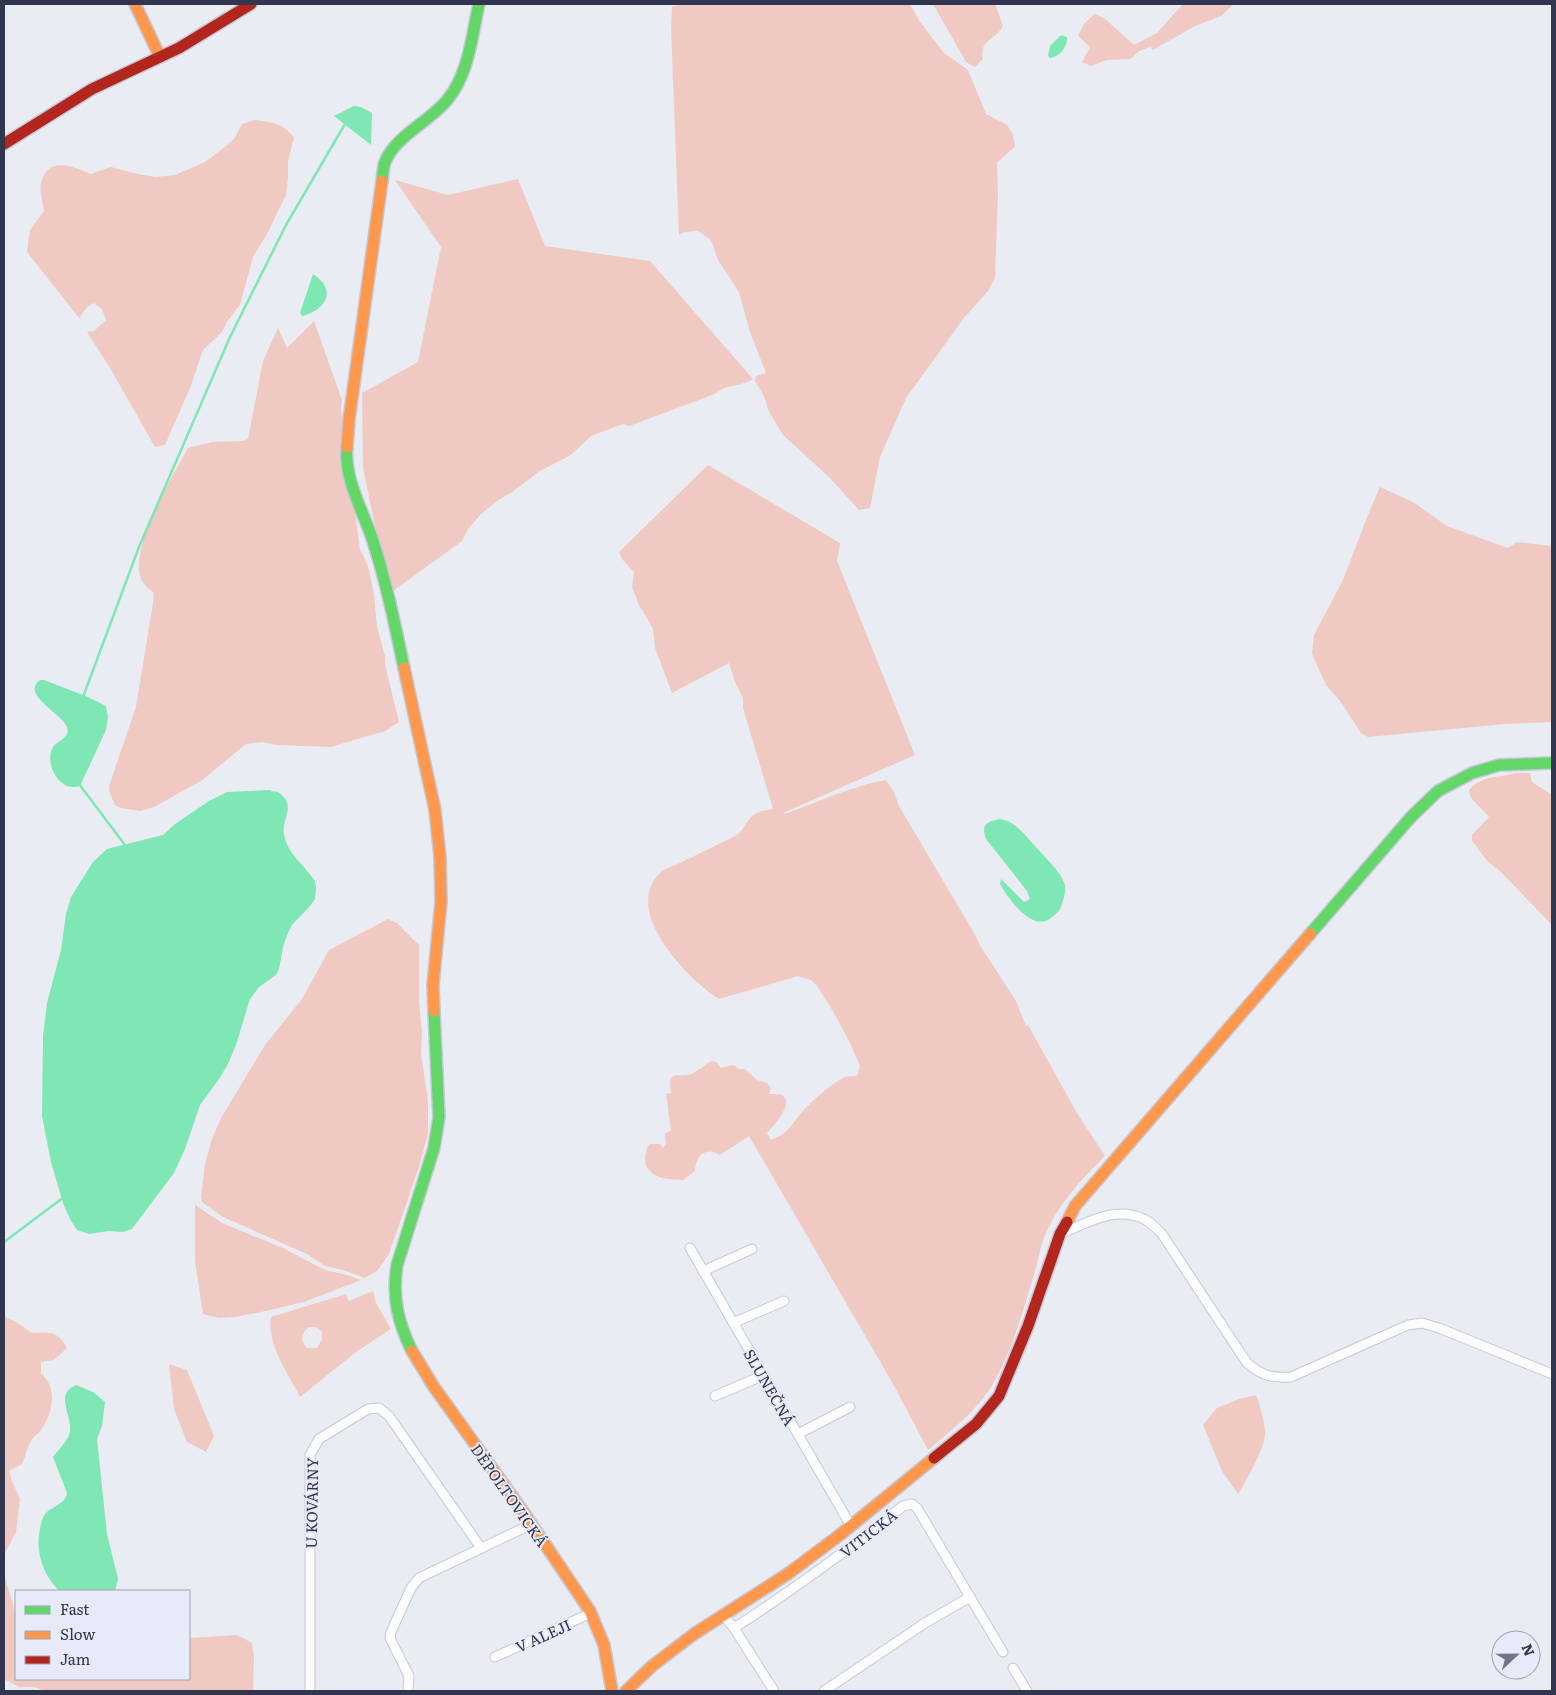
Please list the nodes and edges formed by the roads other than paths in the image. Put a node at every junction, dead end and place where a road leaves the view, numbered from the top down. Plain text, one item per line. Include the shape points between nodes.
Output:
1 (134, 4) edge
2 (251, 4) edge
3 (479, 4) edge
4 (160, 57) junction
5 (4, 144) edge
6 (1552, 763) edge
7 (1060, 1234) junction
8 (690, 1248) dead end
9 (752, 1249) dead end
10 (703, 1271) junction
11 (784, 1301) dead end
12 (733, 1323) junction
13 (1552, 1374) edge
14 (764, 1375) junction
15 (715, 1396) dead end
16 (850, 1407) dead end
17 (798, 1434) junction
18 (532, 1524) junction
19 (851, 1526) junction
20 (481, 1548) junction
21 (970, 1597) junction
22 (592, 1613) junction
23 (724, 1615) junction
24 (734, 1628) junction
25 (1003, 1652) dead end
26 (495, 1657) dead end
27 (1013, 1668) dead end
28 (310, 1691) edge
29 (408, 1691) edge
30 (612, 1691) edge
31 (626, 1691) edge
32 (774, 1691) edge
33 (824, 1691) edge
34 (1027, 1691) edge

1 - 4 street
2 - 4 street
3 - 18 street, DĚPOLTOVICKÁ via 458,83 448,98 394,148 385,162 346,455 355,496 372,538 389,599 435,810 440,857 441,902 433,985 439,1117 434,1148 397,1265 393,1285 395,1304 409,1346 435,1390
4 - 5 street via 92,89
6 - 7 street via 1499,765 1472,773 1438,791 1411,817 1075,1206
7 - 13 street via 1112,1213 1146,1220 1162,1234 1247,1363 1260,1374 1275,1378 1291,1377 1408,1324 1422,1323
7 - 19 street via 999,1396 976,1424
8 - 10 street, SLUNEČNÁ
9 - 10 street
10 - 12 street, SLUNEČNÁ
11 - 12 street
12 - 14 street, SLUNEČNÁ
14 - 15 street
14 - 17 street, SLUNEČNÁ
16 - 17 street
17 - 19 street, SLUNEČNÁ
18 - 20 street
18 - 22 street, DĚPOLTOVICKÁ
19 - 23 street via 789,1573
20 - 28 street, U KOVÁRNY via 389,1416 378,1408 368,1409 319,1439 310,1455
20 - 29 street via 419,1578 411,1588 390,1638 406,1667
21 - 24 street, VITICKÁ via 912,1504 902,1506 789,1593
21 - 25 street, VITICKÁ
21 - 33 street
22 - 26 street, V ALEJI
22 - 30 street, DĚPOLTOVICKÁ via 610,1669
23 - 24 street
23 - 31 street via 652,1666
24 - 32 street
27 - 34 street

